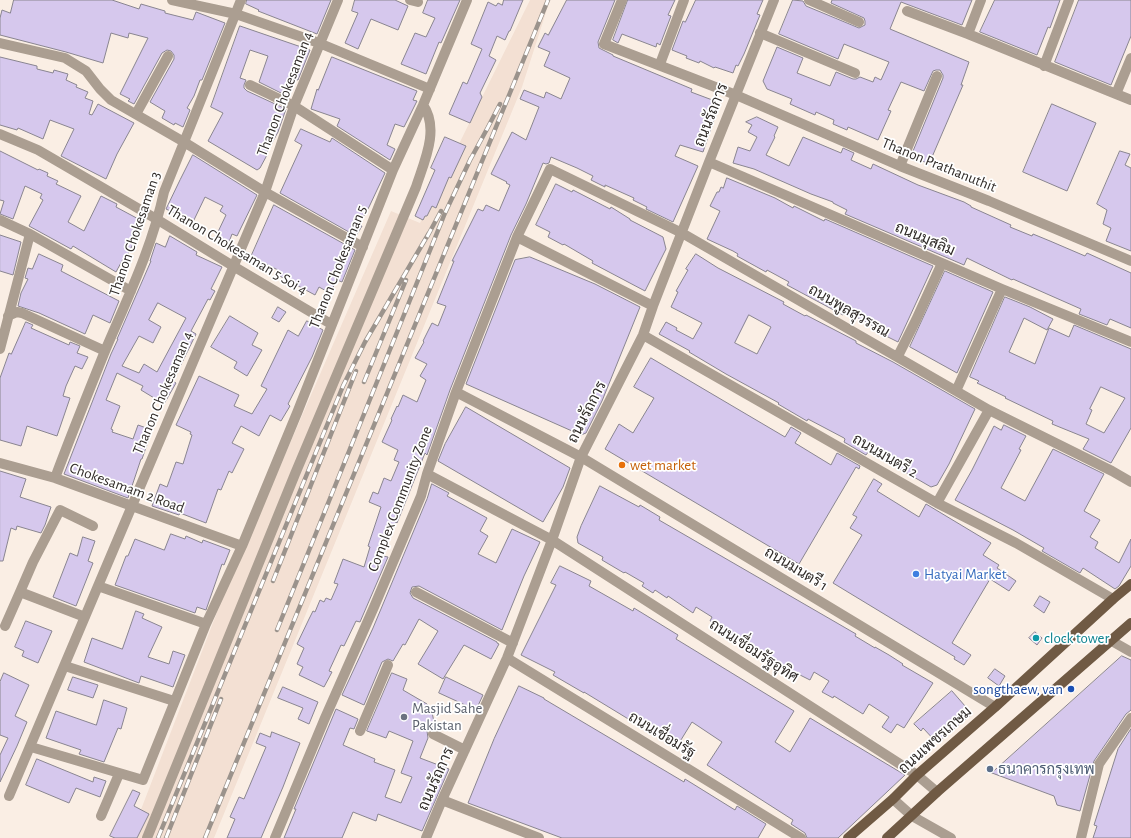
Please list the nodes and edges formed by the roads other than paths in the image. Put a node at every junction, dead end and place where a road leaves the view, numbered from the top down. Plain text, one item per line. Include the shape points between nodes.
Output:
1 (172, 0) edge
2 (241, 0) edge
3 (338, 0) edge
4 (467, 0) edge
5 (622, 0) edge
6 (684, 0) edge
7 (774, 0) edge
8 (809, 0) edge
9 (981, 0) edge
10 (1069, 0) edge
11 (907, 11) dead end
12 (236, 14) junction
13 (859, 22) dead end
14 (760, 33) junction
15 (968, 34) junction
16 (0, 43) edge
17 (319, 43) junction
18 (168, 56) dead end
19 (1131, 58) edge
20 (660, 64) junction
21 (1044, 66) junction
22 (855, 73) dead end
23 (937, 76) dead end
24 (250, 85) dead end
25 (430, 89) junction
26 (1116, 94) junction
27 (736, 95) junction
28 (1131, 100) edge
29 (423, 105) junction
30 (294, 106) junction
31 (136, 114) junction
32 (0, 134) edge
33 (184, 142) junction
34 (709, 162) junction
35 (900, 166) junction
36 (550, 169) joint
37 (393, 170) junction
38 (265, 192) junction
39 (0, 220) edge
40 (158, 220) junction
41 (682, 233) junction
42 (30, 234) junction
43 (517, 237) junction
44 (364, 247) junction
45 (1131, 261) edge
46 (942, 263) junction
47 (233, 266) junction
48 (1002, 289) junction
49 (132, 291) junction
50 (653, 306) junction
51 (8, 316) junction
52 (331, 324) junction
53 (643, 335) junction
54 (1131, 342) edge
55 (0, 349) edge
56 (105, 351) junction
57 (898, 356) junction
58 (956, 391) junction
59 (456, 392) junction
60 (989, 410) junction
61 (581, 457) junction
62 (0, 463) edge
63 (427, 474) junction
64 (55, 478) junction
65 (1131, 482) edge
66 (937, 503) junction
67 (131, 506) junction
68 (93, 526) dead end
69 (552, 540) junction
70 (242, 546) junction
71 (1131, 584) edge
72 (98, 586) junction
73 (20, 592) junction
74 (416, 592) dead end
75 (1113, 599) junction
76 (85, 617) junction
77 (1131, 623) edge
78 (206, 624) junction
79 (5, 626) dead end
80 (1110, 640) junction
81 (513, 643) junction
82 (1131, 652) edge
83 (507, 658) junction
84 (388, 665) dead end
85 (65, 666) junction
86 (174, 701) junction
87 (994, 707) junction
88 (1131, 718) edge
89 (360, 732) dead end
90 (433, 734) dead end
91 (31, 747) junction
92 (465, 750) junction
93 (120, 774) junction
94 (917, 775) junction
95 (936, 792) junction
96 (9, 796) dead end
97 (894, 799) junction
98 (442, 800) junction
99 (101, 816) dead end
100 (912, 816) junction
101 (147, 838) edge
102 (275, 838) edge
103 (426, 838) edge
104 (539, 838) edge
105 (802, 838) edge
106 (848, 838) edge
107 (887, 838) edge
108 (951, 838) edge
109 (1081, 838) edge

1 - 12 street
2 - 12 street, Thanon Chokesaman 3
3 - 17 street, Thanon Chokesaman 4
4 - 25 street, Thanon Chokesaman 5
5 - 20 street, Thanon Prathanuthit via 604,44
6 - 20 street
7 - 14 street, ถนนรัถการ
8 - 13 street
9 - 15 street
10 - 21 street
11 - 15 street
12 - 17 street
12 - 33 street, Thanon Chokesaman 3
14 - 22 street
14 - 27 street, ถนนรัถการ
15 - 21 street
16 - 31 street via 65,58 86,71 112,100
17 - 25 street
17 - 30 street, Thanon Chokesaman 4
18 - 31 street
19 - 26 street
20 - 27 street, Thanon Prathanuthit
21 - 26 street
23 - 35 street
24 - 30 street
25 - 29 street, Thanon Chokesaman 5
26 - 28 street
27 - 34 street, ถนนรัถการ
27 - 35 street, Thanon Prathanuthit
29 - 37 street, Thanon Chokesaman 5
29 - 101 street via 428,112 431,127 416,187
30 - 37 street
30 - 38 street, Thanon Chokesaman 4
31 - 33 street
32 - 40 street, Thanon Chokesaman 5 Soi 4 via 38,150
33 - 38 street
33 - 40 street, Thanon Chokesaman 3 via 164,192
34 - 41 street, ถนนรัถการ
34 - 46 street, ถนนมุสลิม
35 - 45 street, Thanon Prathanuthit
36 - 41 street, ถนนพูลสุวรรณ
36 - 43 street, Complex Community Zone
37 - 44 street, Thanon Chokesaman 5
38 - 44 street
38 - 47 street, Thanon Chokesaman 4
39 - 42 street
40 - 47 street, Thanon Chokesaman 5 Soi 4
40 - 49 street, Thanon Chokesaman 3
41 - 50 street, ถนนรัถการ
41 - 57 street, ถนนพูลสุวรรณ
42 - 49 street
42 - 51 street
43 - 50 street
43 - 59 street, Complex Community Zone
44 - 52 street, Thanon Chokesaman 5
46 - 48 street, ถนนมุสลิม
46 - 57 street
47 - 52 street, Thanon Chokesaman 5 Soi 4
47 - 67 street, Thanon Chokesaman 4
48 - 54 street, ถนนมุสลิม
48 - 58 street
49 - 56 street, Thanon Chokesaman 3
50 - 53 street, ถนนรัถการ
51 - 55 street
51 - 56 street via 17,312 22,313
52 - 70 street, Thanon Chokesaman 5
53 - 61 street, ถนนรัถการ
53 - 66 street, ถนนมนตรี 2
56 - 64 street, Thanon Chokesaman 3
57 - 58 street, ถนนพูลสุวรรณ
58 - 60 street, ถนนพูลสุวรรณ
59 - 61 street, ถนนมนตรี 1
59 - 63 street, Complex Community Zone
60 - 65 street, ถนนพูลสุวรรณ
60 - 66 street
61 - 69 street, ถนนรัถการ
61 - 87 street, ถนนมนตรี 1
62 - 64 street, Chokesamam 2 Road
63 - 69 street, ถนนเชื่อมรัฐอุทิศ
63 - 102 street, Complex Community Zone via 421,496
64 - 67 street, Chokesamam 2 Road
66 - 75 street, ถนนมนตรี 2 via 1016,543
67 - 70 street, Chokesamam 2 Road
67 - 72 street, Thanon Chokesaman 4
68 - 73 street via 60,510
69 - 81 street, ถนนรัถการ
69 - 94 street, ถนนเชื่อมรัฐอุทิศ
70 - 78 street, Thanon Chokesaman 5
71 - 75 main road, ถนนเพชรเกษม
72 - 76 street, Thanon Chokesaman 4
72 - 78 street
73 - 76 street
73 - 79 street
74 - 81 street
75 - 87 main road, ถนนเพชรเกษม
76 - 85 street, Thanon Chokesaman 4
77 - 80 main road
78 - 86 street, Thanon Chokesaman 5
80 - 82 street
80 - 95 main road
81 - 83 street, ถนนรัถการ
83 - 92 street, ถนนรัถการ
83 - 105 street, ถนนเชื่อมรัฐ
84 - 89 street
85 - 86 street
85 - 91 street, Thanon Chokesaman 4
86 - 93 street, Thanon Chokesaman 5 via 143,780
87 - 94 main road, ถนนเพชรเกษม
88 - 109 street via 1099,764
90 - 92 street
91 - 93 street
91 - 96 street, Thanon Chokesaman 4
92 - 98 street, ถนนรัถการ
93 - 99 street
94 - 95 street, ถนนเชื่อมรัฐอุทิศ
94 - 97 main road, ถนนเพชรเกษม
95 - 100 main road
97 - 100 street
97 - 106 main road, ถนนเพชรเกษม
98 - 103 street, ถนนรัถการ
98 - 104 street
100 - 107 main road
100 - 108 street

